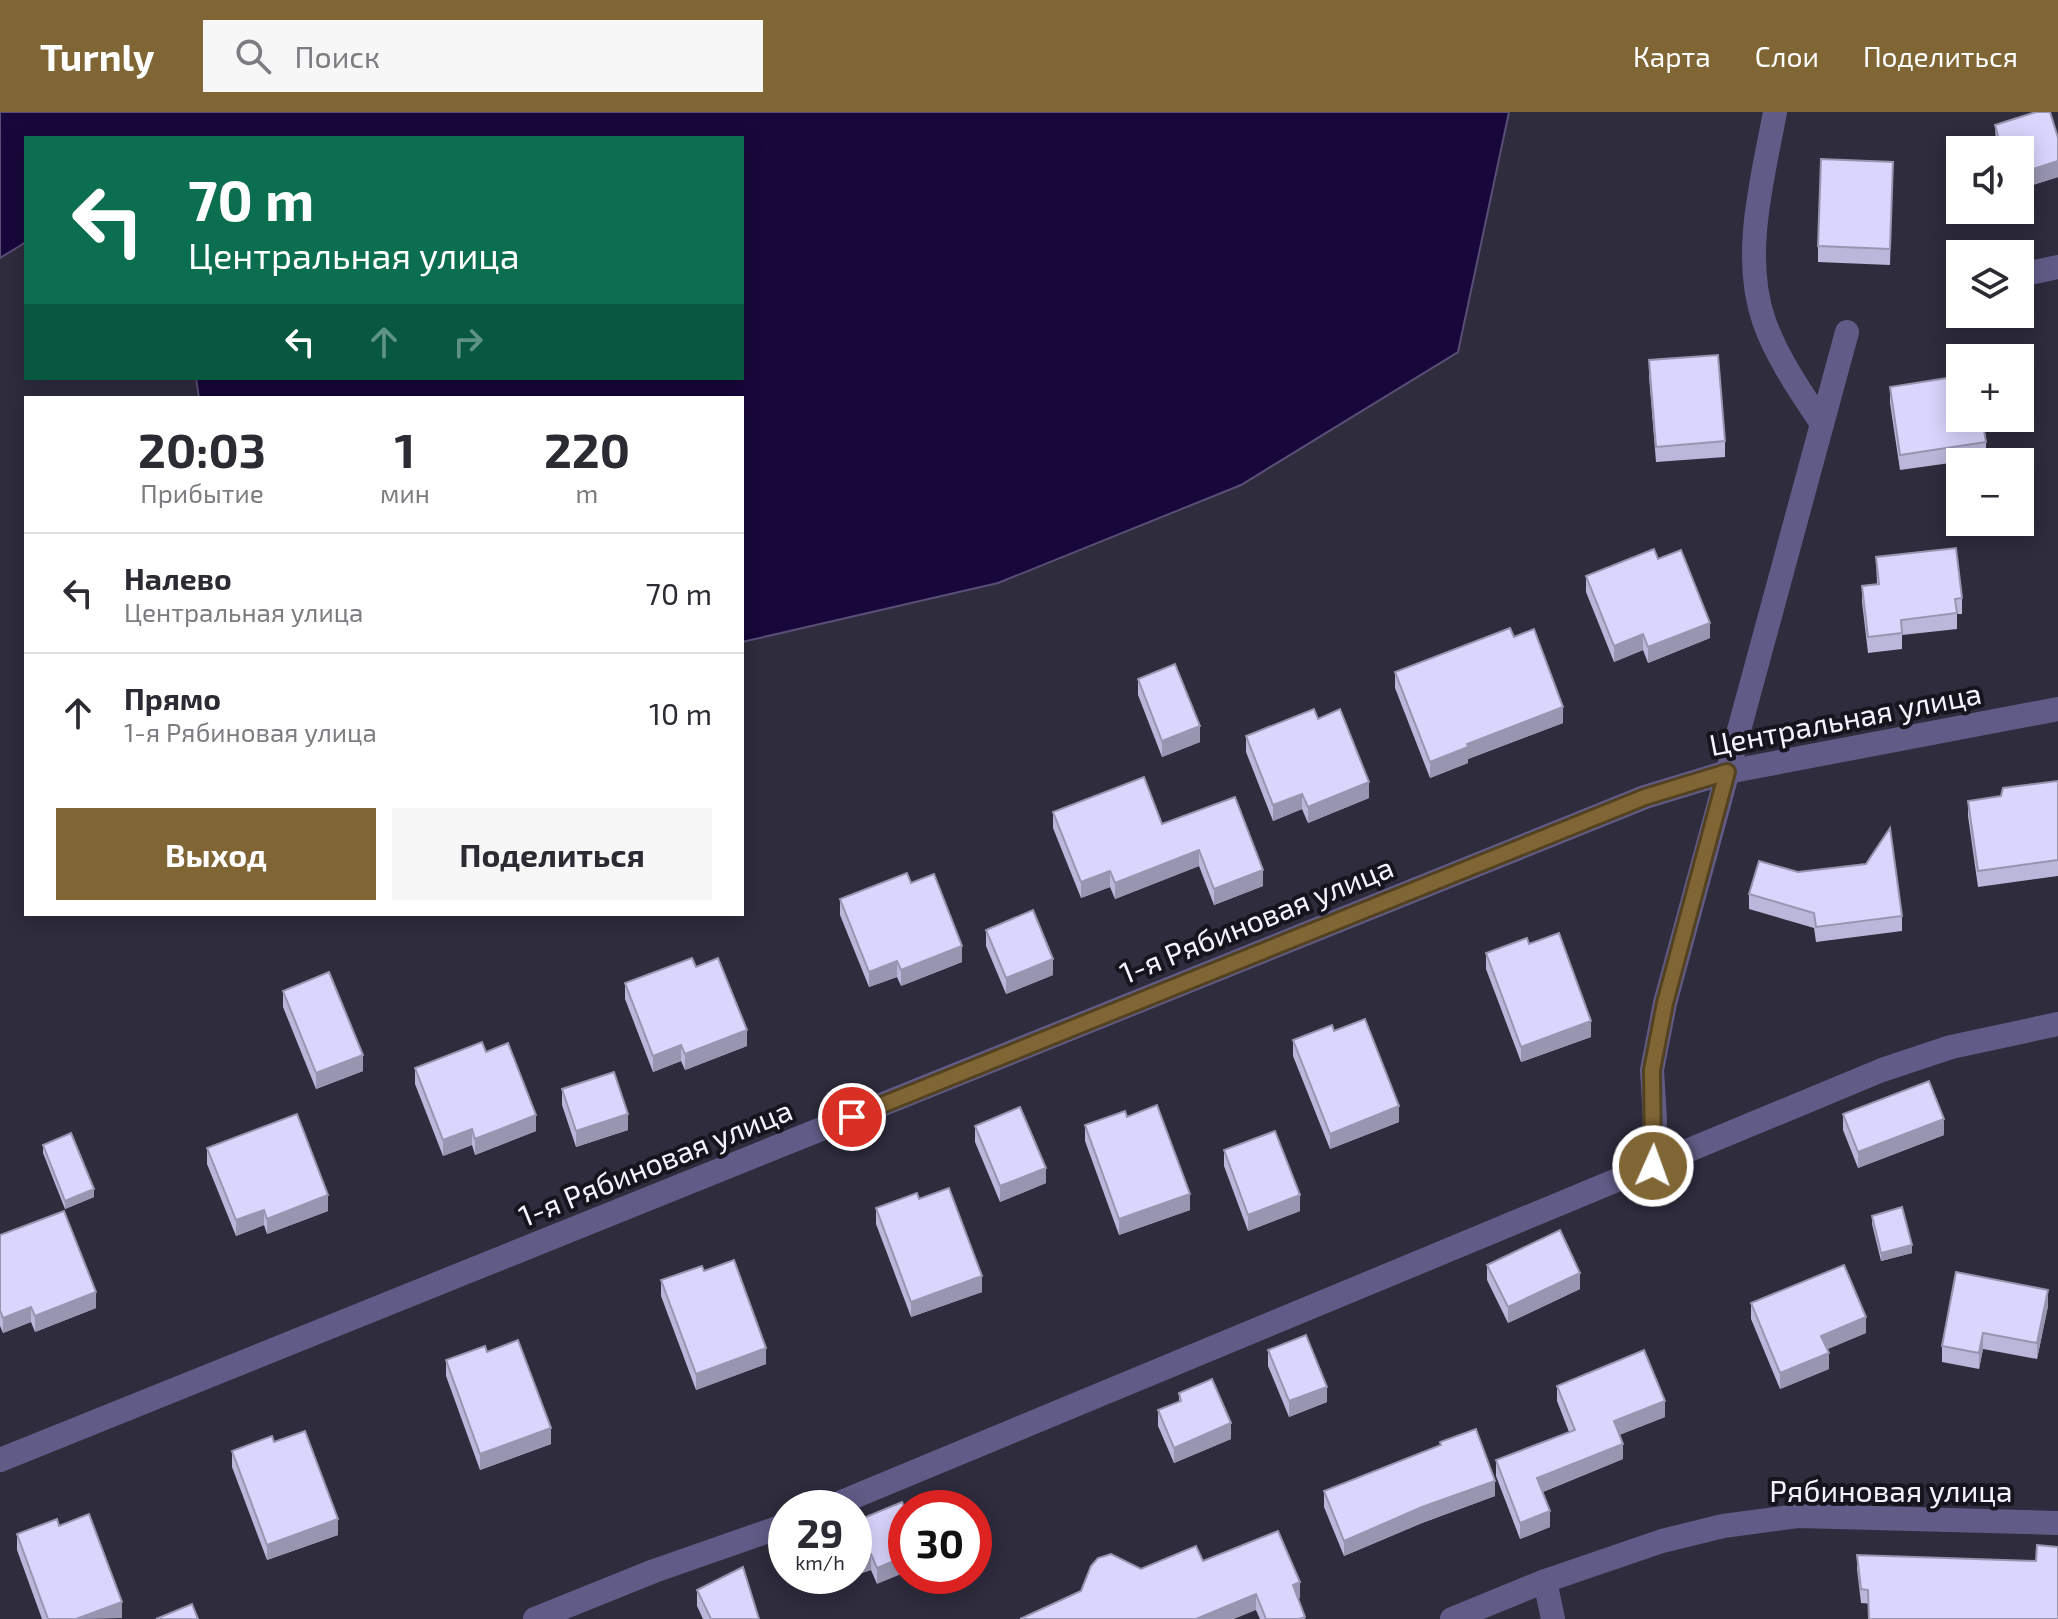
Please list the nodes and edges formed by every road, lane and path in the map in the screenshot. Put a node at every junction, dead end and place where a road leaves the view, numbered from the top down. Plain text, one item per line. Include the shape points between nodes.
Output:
1 (1775, 112) edge
2 (2058, 267) edge
3 (2034, 272) edge
4 (1847, 332) dead end
5 (1822, 424) junction
6 (2058, 709) edge
7 (1727, 772) junction
8 (1645, 797) joint
9 (2058, 1024) edge
10 (1653, 1166) junction
11 (0, 1460) edge
12 (870, 1490) edge
13 (2058, 1523) edge
14 (768, 1531) edge
15 (1545, 1581) junction
16 (535, 1619) edge
17 (1452, 1619) edge
18 (1553, 1619) edge

1 - 5 street via 1757,206 1757,286 1764,321
2 - 3 street
4 - 5 street
5 - 7 street
6 - 7 street, Центральная улица
7 - 8 street, Центральная улица
7 - 10 street via 1652,1070
8 - 11 street, 1-я Рябиновая улица
9 - 10 street via 1951,1047 1882,1070
10 - 12 street
13 - 15 street, Рябиновая улица via 1798,1516 1662,1541
14 - 16 street
15 - 17 street, Рябиновая улица
15 - 18 street

